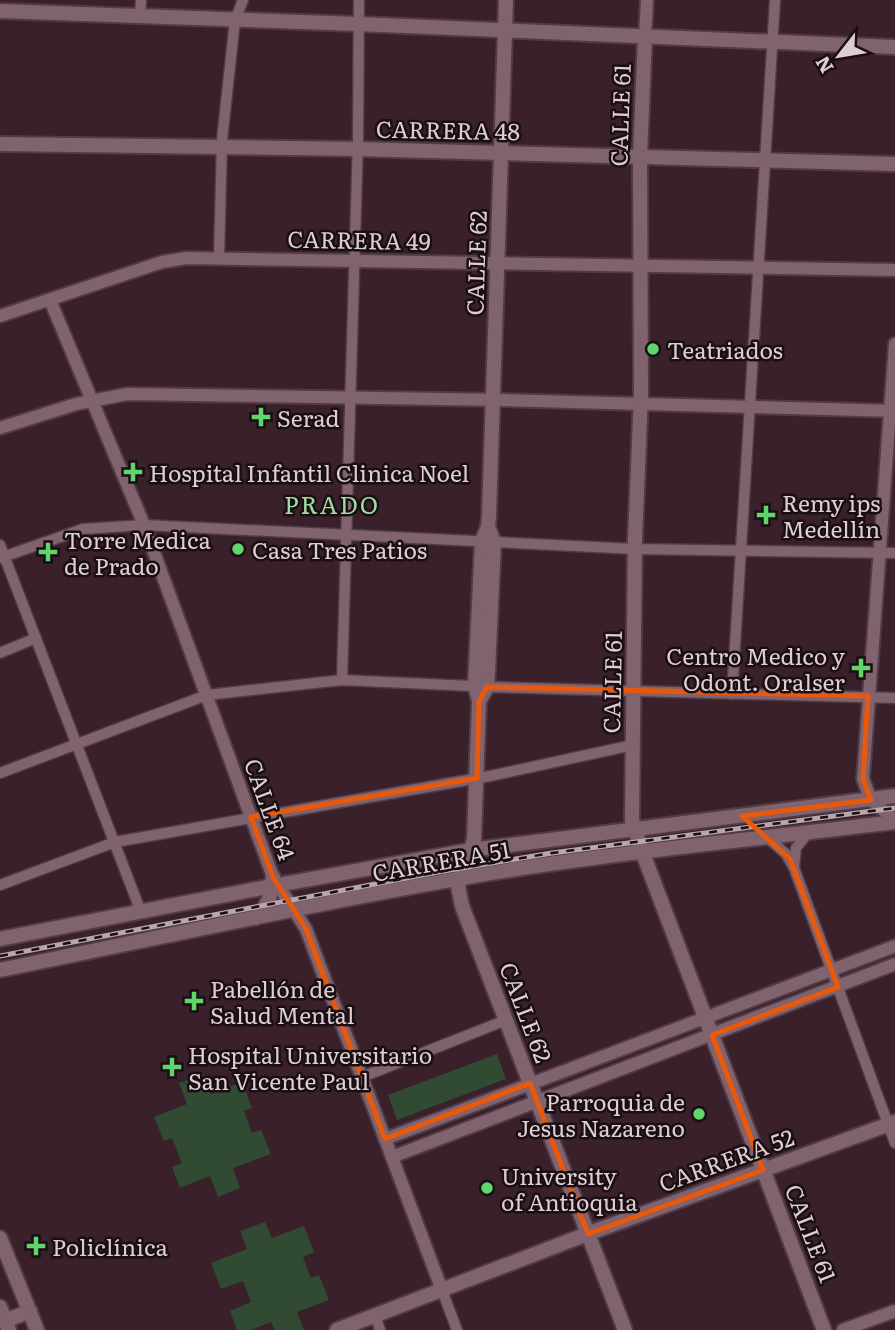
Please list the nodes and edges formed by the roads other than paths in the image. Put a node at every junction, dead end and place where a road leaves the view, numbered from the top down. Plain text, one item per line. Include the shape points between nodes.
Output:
1 (141, 0) edge
2 (243, 0) edge
3 (359, 0) edge
4 (506, 0) edge
5 (647, 0) edge
6 (775, 0) edge
7 (0, 11) edge
8 (140, 16) junction
9 (235, 20) junction
10 (358, 24) junction
11 (505, 30) junction
12 (645, 36) junction
13 (773, 42) junction
14 (895, 47) edge
15 (0, 144) edge
16 (222, 147) junction
17 (358, 149) junction
18 (501, 153) junction
19 (640, 156) junction
20 (765, 159) junction
21 (895, 164) edge
22 (219, 258) junction
23 (354, 260) junction
24 (497, 262) junction
25 (639, 265) junction
26 (758, 267) junction
27 (895, 270) edge
28 (50, 300) junction
29 (0, 316) edge
30 (895, 344) edge
31 (350, 397) junction
32 (492, 400) junction
33 (92, 401) junction
34 (640, 406) junction
35 (750, 408) junction
36 (892, 411) edge
37 (0, 428) edge
38 (144, 525) junction
39 (346, 535) junction
40 (488, 537) junction
41 (0, 545) edge
42 (636, 549) junction
43 (740, 550) junction
44 (878, 552) junction
45 (895, 553) edge
46 (2, 557) edge
47 (36, 638) junction
48 (0, 653) edge
49 (342, 680) junction
50 (634, 690) junction
51 (480, 691) junction
52 (732, 694) junction
53 (207, 695) junction
54 (868, 696) junction
55 (895, 698) edge
56 (78, 744) junction
57 (633, 745) junction
58 (0, 774) edge
59 (477, 778) junction
60 (895, 796) edge
61 (870, 800) junction
62 (251, 817) junction
63 (895, 821) edge
64 (634, 828) junction
65 (808, 833) junction
66 (768, 838) junction
67 (116, 842) junction
68 (471, 850) junction
69 (642, 851) junction
70 (794, 868) junction
71 (460, 879) junction
72 (274, 883) junction
73 (0, 885) edge
74 (295, 910) junction
75 (141, 912) junction
76 (254, 919) junction
77 (0, 939) edge
78 (895, 946) edge
79 (895, 964) edge
80 (0, 970) edge
81 (832, 970) junction
82 (838, 987) junction
83 (705, 1017) junction
84 (506, 1020) junction
85 (712, 1035) junction
86 (362, 1077) junction
87 (531, 1084) junction
88 (537, 1101) junction
89 (892, 1123) edge
90 (385, 1139) junction
91 (895, 1143) edge
92 (391, 1157) junction
93 (763, 1170) junction
94 (588, 1234) junction
95 (0, 1238) edge
96 (442, 1290) junction
97 (30, 1311) junction
98 (895, 1311) edge
99 (375, 1315) junction
100 (3, 1316) edge
101 (37, 1330) edge
102 (337, 1330) edge
103 (380, 1330) edge
104 (457, 1330) edge
105 (625, 1330) edge
106 (824, 1330) edge
107 (843, 1330) edge

1 - 8 street
2 - 9 street
3 - 10 street
4 - 11 main road, CALLE 62
5 - 12 street, CALLE 61
6 - 13 street
7 - 8 main road
8 - 9 main road
9 - 10 main road
9 - 16 street
10 - 11 main road
10 - 17 street
11 - 12 main road
11 - 18 main road, CALLE 62
12 - 13 main road
12 - 19 main road, CALLE 61
13 - 14 main road
13 - 20 street
15 - 16 main road, CARRERA 48
16 - 17 main road, CARRERA 48
16 - 22 street
17 - 18 main road, CARRERA 48
17 - 23 street
18 - 19 main road, CARRERA 48
18 - 24 main road, CALLE 62
19 - 20 main road, CARRERA 48
19 - 25 main road, CALLE 61
20 - 21 main road, CARRERA 48
20 - 26 street
22 - 23 street, CARRERA 49
22 - 28 street, CARRERA 49 via 162,262
23 - 24 street, CARRERA 49
23 - 31 street
24 - 25 street, CARRERA 49
24 - 32 main road, CALLE 62
25 - 26 street, CARRERA 49
25 - 34 main road, CALLE 61
26 - 27 street, CARRERA 49
26 - 35 street
28 - 29 street, CARRERA 49
28 - 33 street, CALLE 64
30 - 36 street
31 - 32 street
31 - 33 street via 127,394
31 - 39 street
32 - 34 street
32 - 40 main road, CALLE 62
33 - 37 street
33 - 38 street, CALLE 64
34 - 35 street
34 - 42 main road, CALLE 61
35 - 36 street
35 - 43 street
36 - 44 street
38 - 39 street
38 - 46 street via 83,529
38 - 53 street, CALLE 64
39 - 40 street
39 - 49 street
40 - 42 street
40 - 51 main road, CALLE 62
41 - 46 street
42 - 43 street
42 - 50 main road, CALLE 61
43 - 44 street
43 - 52 street
44 - 45 street
44 - 54 street
46 - 47 street
47 - 48 street
47 - 56 street
49 - 51 street
49 - 53 street
50 - 51 street
50 - 52 street
50 - 57 main road, CALLE 61
51 - 59 main road, CALLE 62
52 - 54 street
53 - 56 street
53 - 62 street, CALLE 64
54 - 55 street
54 - 61 street via 863,779
56 - 58 street
56 - 67 street
57 - 59 street
57 - 64 main road, CALLE 61
59 - 62 street
59 - 68 main road, CALLE 62
60 - 61 main road, CARRERA 51
61 - 63 street
61 - 64 main road, CARRERA 51
62 - 67 street
62 - 72 street, CALLE 64
63 - 65 main road, CARRERA 51
64 - 68 main road, CARRERA 51
64 - 69 main road, CALLE 61
65 - 66 main road, CARRERA 51
65 - 70 street via 795,853
66 - 69 main road, CARRERA 51
66 - 70 street via 786,853
67 - 73 street
67 - 75 street
68 - 71 main road, CALLE 62
68 - 72 main road, CARRERA 51
69 - 71 main road, CARRERA 51
69 - 83 main road, CALLE 61
70 - 81 street
71 - 74 main road, CARRERA 51
71 - 84 main road, CALLE 62 via 462,906
72 - 74 street, CALLE 64
72 - 75 main road, CARRERA 51
72 - 76 main road via 265,909
74 - 76 main road, CARRERA 51
74 - 86 street, CALLE 64
75 - 77 main road, CARRERA 51
76 - 80 main road, CARRERA 51
78 - 81 street
79 - 82 street
81 - 82 street
81 - 83 street
82 - 85 street
82 - 89 street
83 - 85 main road, CALLE 61
83 - 87 street
84 - 86 street
84 - 87 main road, CALLE 62
85 - 88 street
85 - 93 main road, CALLE 61
86 - 90 street, CALLE 64
87 - 88 main road, CALLE 62
87 - 90 street
88 - 92 street
88 - 94 main road, CALLE 62
89 - 91 street
89 - 93 main road, CARRERA 52
90 - 92 street, CALLE 64
92 - 96 street, CALLE 64
93 - 94 main road, CARRERA 52
93 - 106 main road, CALLE 61
94 - 96 main road, CARRERA 52
94 - 105 main road, CALLE 62
95 - 97 main road
96 - 99 main road, CARRERA 52
96 - 104 street, CALLE 64
97 - 100 main road
97 - 101 main road
98 - 107 street
99 - 102 main road, CARRERA 52
99 - 103 street

